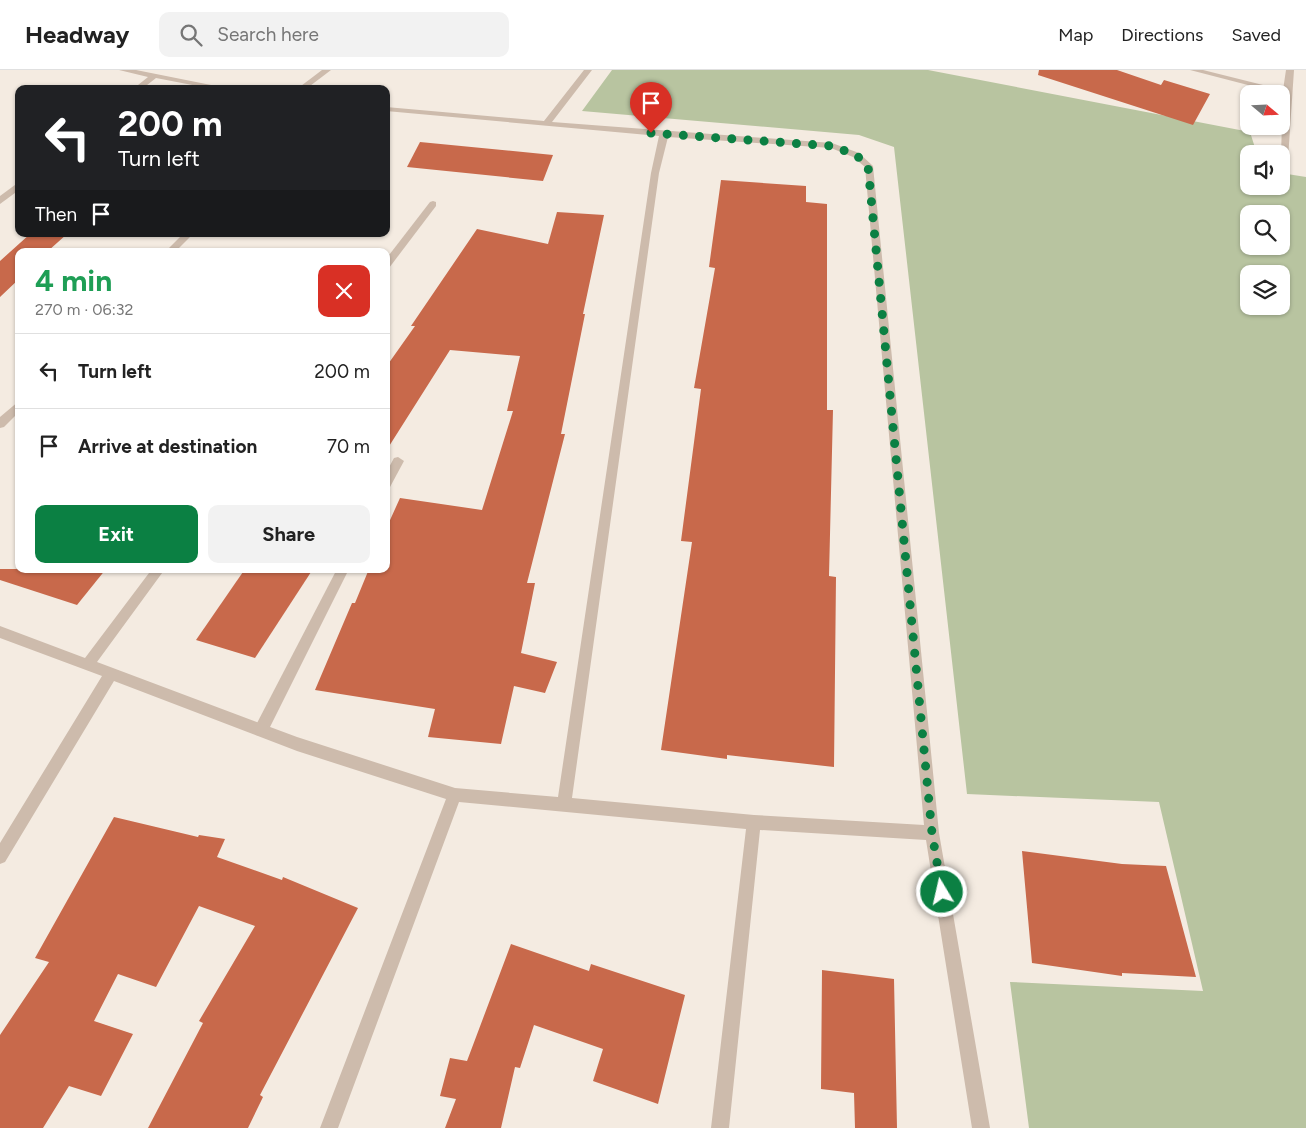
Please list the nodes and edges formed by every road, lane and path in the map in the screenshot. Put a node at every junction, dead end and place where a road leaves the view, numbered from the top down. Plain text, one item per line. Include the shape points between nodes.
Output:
1 (123, 70) edge
2 (327, 70) edge
3 (588, 70) edge
4 (1194, 70) edge
5 (1290, 70) edge
6 (153, 77) junction
7 (142, 85) edge
8 (202, 85) edge
9 (314, 85) edge
10 (1255, 85) edge
11 (1288, 85) edge
12 (390, 109) edge
13 (547, 123) junction
14 (664, 134) junction
15 (15, 188) edge
16 (0, 201) edge
17 (432, 204) dead end
18 (185, 237) edge
19 (174, 248) edge
20 (390, 261) edge
21 (15, 409) edge
22 (0, 424) edge
23 (398, 461) dead end
24 (390, 476) edge
25 (156, 573) edge
26 (341, 573) edge
27 (0, 632) edge
28 (87, 664) junction
29 (111, 673) junction
30 (261, 730) junction
31 (455, 795) junction
32 (564, 804) junction
33 (754, 822) junction
34 (932, 833) junction
35 (0, 857) edge
36 (329, 1128) edge
37 (720, 1128) edge
38 (981, 1128) edge

1 - 6 street
2 - 9 street
3 - 13 street
4 - 10 street
5 - 11 street
6 - 7 street
6 - 8 street
12 - 13 street
13 - 14 street
14 - 32 street via 655,173
14 - 34 street via 832,146 856,155 868,166
15 - 16 street
17 - 20 street
18 - 19 street
21 - 22 street
23 - 24 street
25 - 28 street
26 - 30 street
27 - 28 street
28 - 29 street
29 - 30 street
29 - 35 street
30 - 31 street
31 - 32 street
31 - 36 street
32 - 33 street
33 - 34 street
33 - 37 street
34 - 38 street

